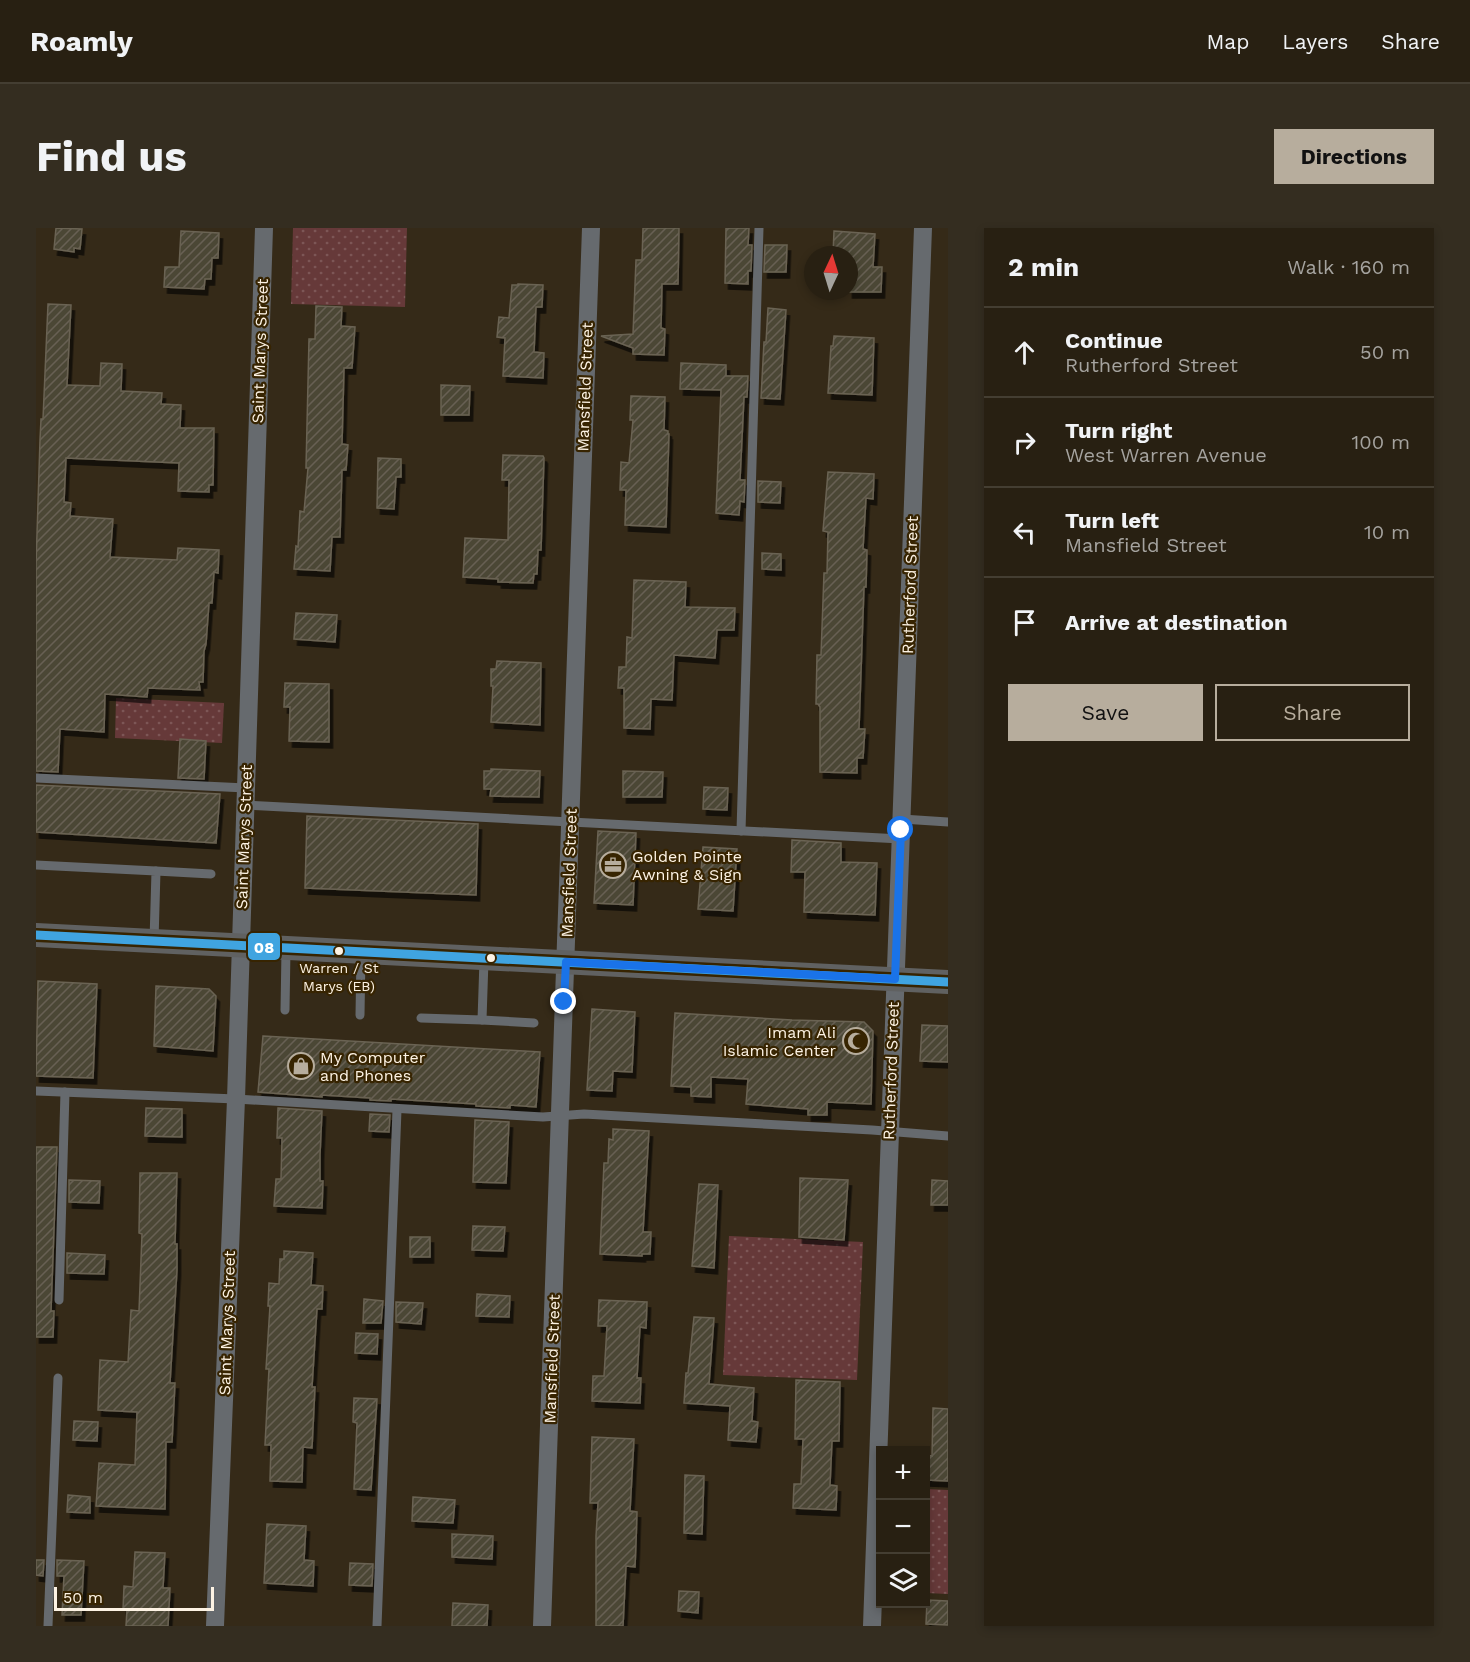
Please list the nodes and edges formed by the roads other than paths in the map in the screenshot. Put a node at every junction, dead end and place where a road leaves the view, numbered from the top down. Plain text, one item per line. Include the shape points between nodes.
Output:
1 (264, 228) edge
2 (591, 228) edge
3 (759, 228) edge
4 (923, 228) edge
5 (36, 778) edge
6 (245, 797) junction
7 (902, 819) junction
8 (570, 822) junction
9 (948, 822) edge
10 (741, 831) junction
11 (901, 839) junction
12 (36, 865) edge
13 (156, 871) junction
14 (211, 874) dead end
15 (36, 934) edge
16 (153, 941) junction
17 (241, 946) junction
18 (286, 948) junction
19 (361, 952) junction
20 (484, 958) junction
21 (566, 962) junction
22 (895, 979) junction
23 (948, 982) edge
24 (285, 1010) dead end
25 (360, 1015) dead end
26 (421, 1018) dead end
27 (482, 1020) junction
28 (534, 1023) dead end
29 (36, 1091) edge
30 (65, 1092) junction
31 (236, 1099) junction
32 (397, 1110) junction
33 (561, 1116) junction
34 (889, 1132) junction
35 (948, 1136) edge
36 (59, 1299) dead end
37 (58, 1378) dead end
38 (48, 1626) edge
39 (215, 1626) edge
40 (377, 1626) edge
41 (542, 1626) edge
42 (872, 1626) edge

1 - 6 street, Saint Marys Street
2 - 8 street, Mansfield Street
3 - 10 lane
4 - 7 street, Rutherford Street
5 - 6 lane
6 - 8 lane
6 - 17 street, Saint Marys Street
7 - 9 lane
7 - 11 street, Rutherford Street
8 - 10 lane
8 - 21 street, Mansfield Street
10 - 11 lane
11 - 22 street, Rutherford Street
12 - 13 lane
13 - 14 lane
13 - 16 lane
15 - 16 main road
16 - 17 main road
17 - 18 main road
17 - 31 street, Saint Marys Street
18 - 19 main road
18 - 24 lane
19 - 20 main road
19 - 25 lane
20 - 21 main road
20 - 27 lane
21 - 22 main road
21 - 33 street, Mansfield Street
22 - 23 main road
22 - 34 street, Rutherford Street
26 - 27 lane
27 - 28 lane
29 - 30 lane
30 - 31 lane
30 - 36 lane
31 - 32 lane
31 - 39 street, Saint Marys Street
32 - 33 lane
32 - 40 lane
33 - 34 lane via 584,1114
33 - 41 street, Mansfield Street
34 - 35 lane
34 - 42 street, Rutherford Street
37 - 38 lane

